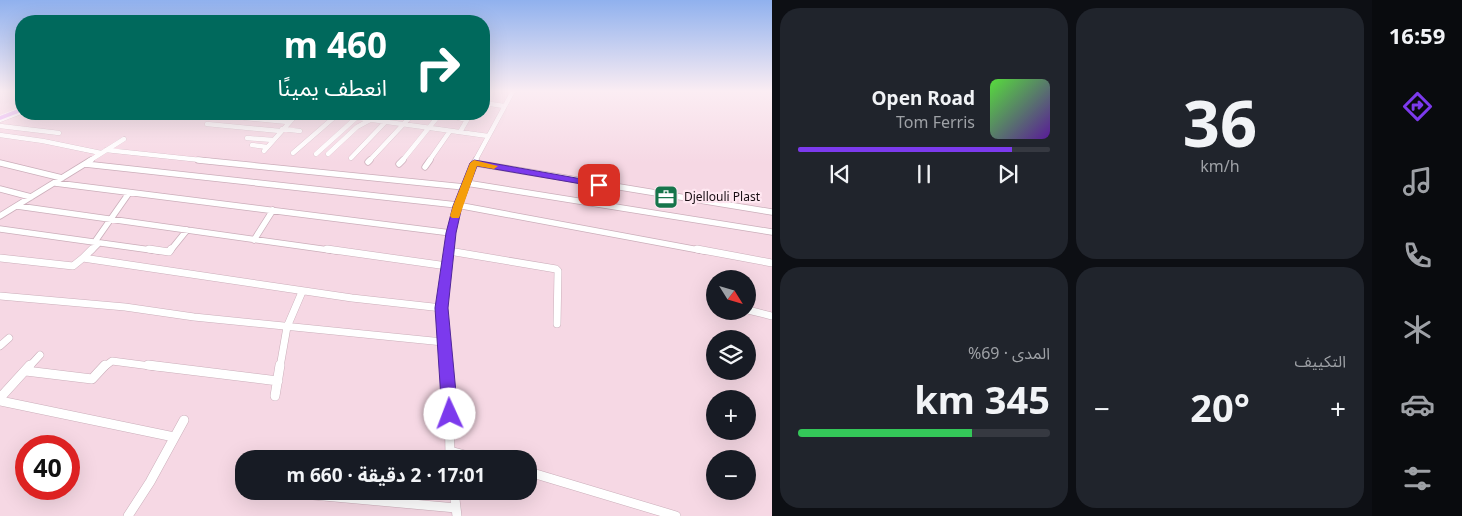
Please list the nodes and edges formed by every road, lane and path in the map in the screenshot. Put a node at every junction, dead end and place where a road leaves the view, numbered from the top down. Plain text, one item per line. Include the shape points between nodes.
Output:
1 (499, 115) edge
2 (266, 120) edge
3 (330, 120) edge
4 (354, 120) edge
5 (370, 120) joint
6 (406, 120) edge
7 (435, 120) edge
8 (467, 120) edge
9 (288, 122) joint
10 (385, 122) junction
11 (207, 124) dead end
12 (402, 124) junction
13 (1, 127) edge
14 (429, 128) junction
15 (281, 130) junction
16 (300, 131) dead end
17 (450, 131) junction
18 (460, 132) junction
19 (59, 133) dead end
20 (0, 135) edge
21 (488, 136) junction
22 (246, 138) dead end
23 (124, 139) dead end
24 (273, 140) junction
25 (252, 145) dead end
26 (104, 152) junction
27 (293, 154) dead end
28 (316, 154) dead end
29 (328, 154) dead end
30 (350, 158) dead end
31 (368, 162) dead end
32 (0, 163) edge
33 (474, 163) junction
34 (85, 164) junction
35 (399, 164) dead end
36 (425, 168) dead end
37 (62, 178) junction
38 (55, 183) junction
39 (465, 185) junction
40 (0, 189) edge
41 (129, 193) junction
42 (30, 198) junction
43 (17, 206) junction
44 (458, 206) junction
45 (273, 210) junction
46 (772, 212) edge
47 (0, 216) edge
48 (111, 219) junction
49 (0, 229) edge
50 (187, 230) junction
51 (772, 232) edge
52 (451, 233) junction
53 (254, 240) junction
54 (96, 243) junction
55 (449, 251) junction
56 (0, 258) edge
57 (83, 258) junction
58 (772, 263) edge
59 (447, 266) junction
60 (302, 292) junction
61 (0, 296) edge
62 (442, 308) junction
63 (756, 312) edge
64 (772, 316) edge
65 (557, 324) dead end
66 (287, 327) junction
67 (9, 338) dead end
68 (443, 342) junction
69 (0, 346) edge
70 (40, 355) dead end
71 (26, 371) junction
72 (278, 381) junction
73 (275, 396) dead end
74 (0, 399) edge
75 (184, 420) dead end
76 (174, 437) junction
77 (450, 450) edge
78 (537, 475) edge
79 (350, 500) edge
80 (457, 512) edge
81 (651, 512) edge
82 (128, 516) edge
83 (676, 516) edge

1 - 21 street
2 - 9 street
3 - 27 street
4 - 28 street
5 - 10 street
5 - 29 street
6 - 12 street
7 - 14 street
8 - 18 street
9 - 15 street
10 - 12 street
10 - 30 street
11 - 15 street
12 - 14 street
12 - 31 street
13 - 19 street
14 - 17 street
14 - 35 street
15 - 16 street
15 - 24 street
17 - 18 street
17 - 36 street
18 - 21 street
20 - 26 street
21 - 33 street
22 - 24 street
23 - 26 street
24 - 25 street via 265,149
26 - 34 street
26 - 39 street
32 - 37 street
33 - 39 street
33 - 46 street
34 - 37 street
34 - 44 street
37 - 38 street
38 - 41 street
38 - 42 street
39 - 44 street
39 - 51 street
40 - 42 street
41 - 45 street
41 - 48 street
42 - 43 street
43 - 47 street
43 - 48 street
44 - 52 street
44 - 58 street
45 - 52 street
45 - 53 street
48 - 50 street
48 - 54 street
49 - 54 street
50 - 53 street
50 - 54 street via 169,252
52 - 55 street
53 - 59 street
54 - 57 street
55 - 59 street
55 - 65 street via 556,269
56 - 57 street via 73,266
57 - 60 street
59 - 62 street
60 - 62 street
60 - 66 street
61 - 66 street
62 - 68 street
63 - 64 street
66 - 68 street
66 - 72 street
67 - 69 street
68 - 77 street via 449,388
70 - 71 street
71 - 72 street via 92,379 112,361
71 - 74 street
72 - 73 street
74 - 76 street
75 - 76 street
76 - 82 street
78 - 81 street
79 - 80 street
81 - 83 street

